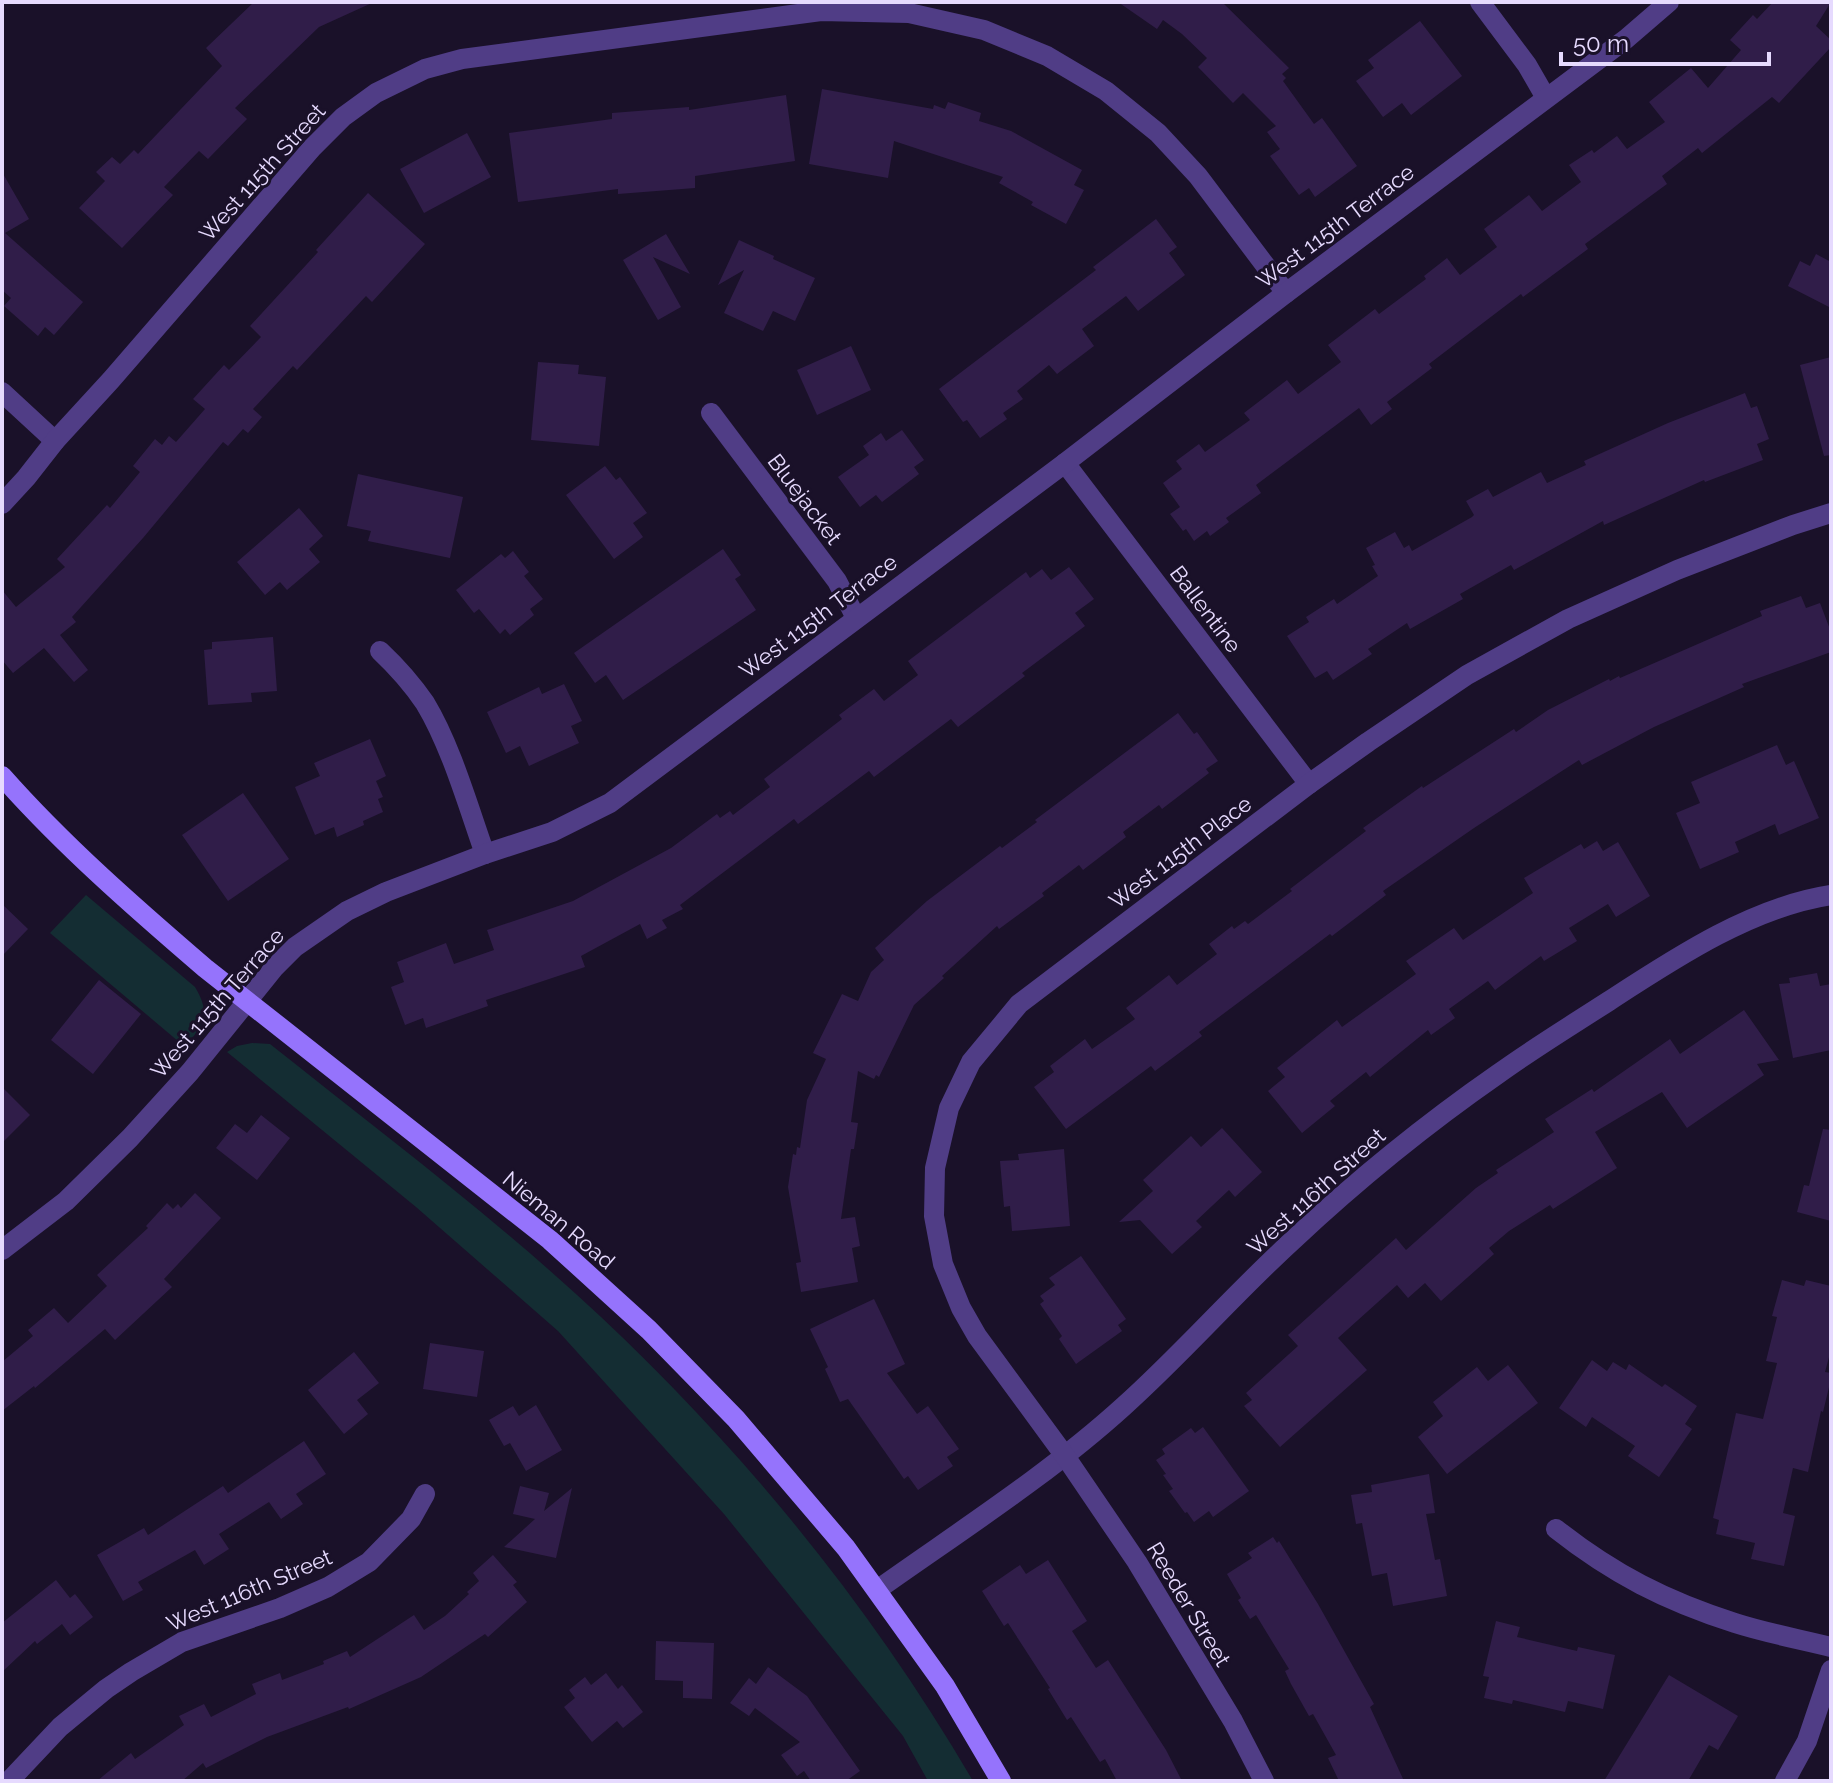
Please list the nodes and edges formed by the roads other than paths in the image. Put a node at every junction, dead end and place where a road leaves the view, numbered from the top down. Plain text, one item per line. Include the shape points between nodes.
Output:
1 (1480, 2) edge
2 (1669, 2) edge
3 (880, 7) edge
4 (1546, 98) junction
5 (1286, 293) junction
6 (2, 392) edge
7 (711, 413) dead end
8 (55, 441) junction
9 (1065, 463) junction
10 (2, 504) edge
11 (1831, 513) edge
12 (856, 618) junction
13 (380, 651) dead end
14 (2, 776) edge
15 (1309, 784) junction
16 (485, 854) junction
17 (1831, 895) edge
18 (247, 1001) junction
19 (2, 1250) edge
20 (1065, 1456) junction
21 (425, 1494) dead end
22 (1556, 1529) dead end
23 (877, 1590) junction
24 (1831, 1647) edge
25 (1831, 1670) edge
26 (9, 1781) edge
27 (1001, 1781) edge
28 (1264, 1781) edge
29 (1785, 1781) edge

1 - 4 street
2 - 4 street, West 115th Terrace
3 - 5 street, West 115th Street via 984,30 1047,56 1106,91 1158,133 1198,176
3 - 8 street, West 115th Street via 462,59 425,69 376,93 312,148
4 - 5 street, West 115th Terrace
5 - 9 street, West 115th Terrace
6 - 8 street
7 - 12 street, Bluejacket via 837,581
8 - 10 street, West 115th Street
9 - 12 street, West 115th Terrace
9 - 15 street, Ballentine
11 - 15 street, West 115th Place via 1677,570 1568,619 1467,675
12 - 16 street, West 115th Terrace via 610,803 552,832
13 - 16 street via 404,675 440,730
14 - 18 street, Nieman Road via 96,872
15 - 20 street, West 115th Place via 1019,1004 971,1062 949,1108 935,1168 934,1216 943,1264 977,1336
16 - 18 street, West 115th Terrace via 347,911 295,947
17 - 20 street, West 116th Street via 1762,914 1699,945 1497,1074 1395,1151 1291,1241 1165,1368
18 - 19 street, West 115th Terrace via 130,1138 66,1201
18 - 23 street, Nieman Road via 550,1240 649,1330 736,1419
20 - 23 street, West 116th Street
20 - 28 street, Reeder Street via 1137,1562
21 - 26 street, West 116th Street via 411,1519 369,1562 280,1608 182,1642 131,1672 60,1727
22 - 24 street via 1592,1558 1668,1599 1736,1624
23 - 27 street, Nieman Road via 945,1686
25 - 29 street via 1807,1741

